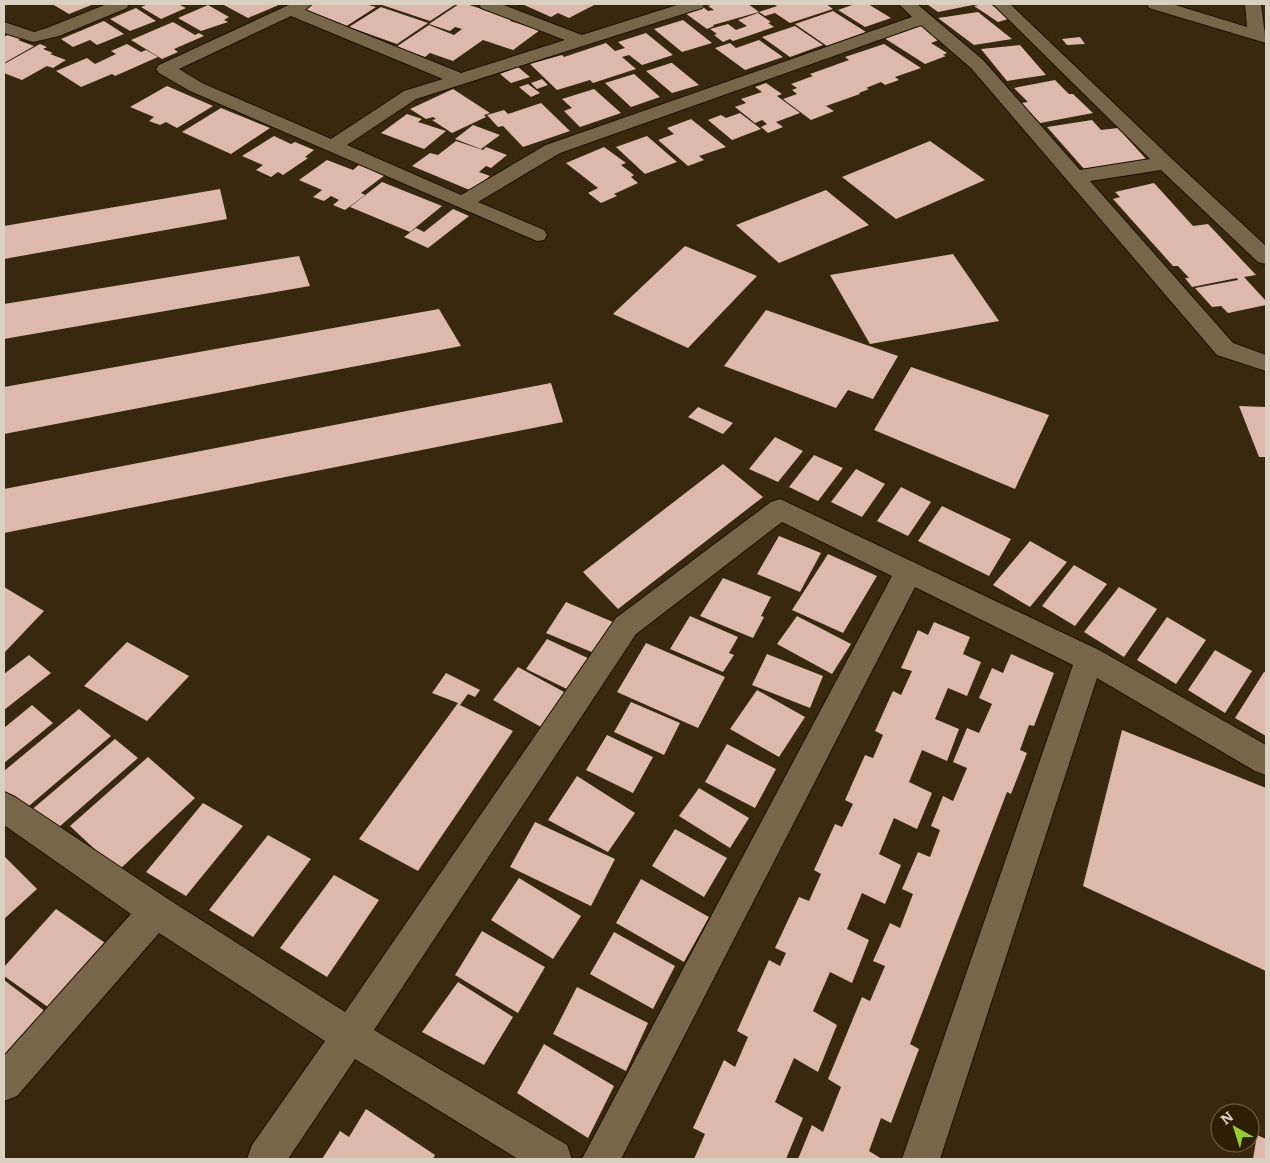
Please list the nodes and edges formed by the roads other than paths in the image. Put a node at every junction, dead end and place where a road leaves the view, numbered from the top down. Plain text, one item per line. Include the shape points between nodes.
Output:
1 (121, 4) edge
2 (492, 4) edge
3 (696, 4) edge
4 (907, 4) edge
5 (1001, 4) edge
6 (1155, 4) edge
7 (1253, 4) edge
8 (298, 7) edge
9 (924, 18) junction
10 (4, 27) edge
11 (1261, 37) edge
12 (582, 41) junction
13 (460, 80) junction
14 (332, 147) junction
15 (1165, 163) junction
16 (1075, 177) junction
17 (463, 202) junction
18 (538, 235) dead end
19 (1266, 257) edge
20 (1266, 362) edge
21 (910, 571) junction
22 (1089, 659) junction
23 (1266, 761) edge
24 (4, 806) edge
25 (156, 911) junction
26 (350, 1036) junction
27 (4, 1082) edge
28 (266, 1159) edge
29 (553, 1159) edge
30 (601, 1159) edge
31 (921, 1159) edge

1 - 10 street via 33,37
2 - 12 street
3 - 12 street
4 - 9 street
5 - 15 street
6 - 11 street
7 - 11 street
8 - 13 street
8 - 14 street via 166,69 196,87
9 - 16 street via 977,64
9 - 17 street via 553,149
12 - 13 street
13 - 14 street via 410,96
14 - 17 street
15 - 16 street
15 - 19 street
16 - 20 street via 1226,349
17 - 18 street
21 - 22 street
21 - 26 street via 780,510 626,626
21 - 30 street
22 - 23 street
22 - 31 street
24 - 25 street
25 - 26 street
25 - 27 street
26 - 28 street
26 - 29 street

